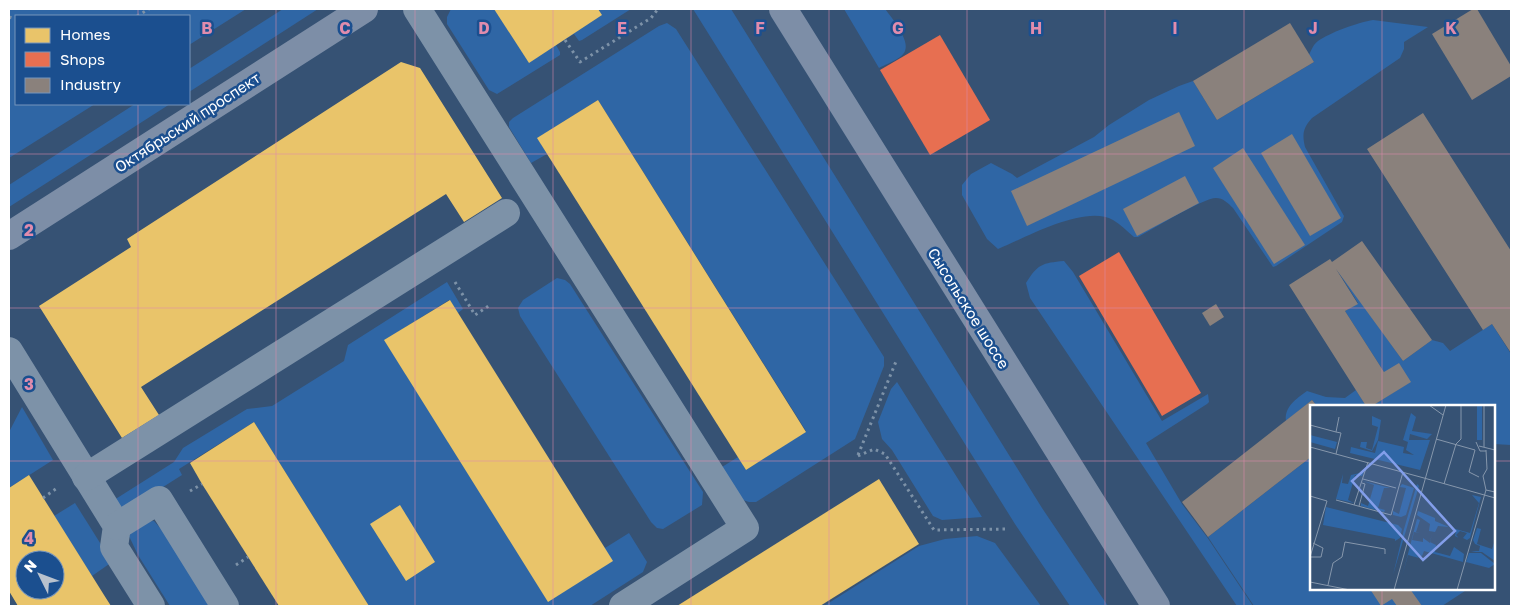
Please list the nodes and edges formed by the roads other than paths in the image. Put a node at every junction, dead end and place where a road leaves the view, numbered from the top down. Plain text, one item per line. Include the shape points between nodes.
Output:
1 (364, 9) edge
2 (418, 9) edge
3 (783, 9) edge
4 (506, 213) dead end
5 (9, 236) edge
6 (9, 351) edge
7 (86, 477) junction
8 (116, 526) junction
9 (151, 606) edge
10 (225, 606) edge
11 (623, 606) edge
12 (1156, 606) edge

1 - 5 main road, Октябрьский проспект
2 - 11 lane via 745,528
3 - 12 main road, Сысольское шоссе
4 - 7 lane
6 - 7 lane
7 - 8 lane
8 - 9 lane via 114,547
8 - 10 lane via 158,500

